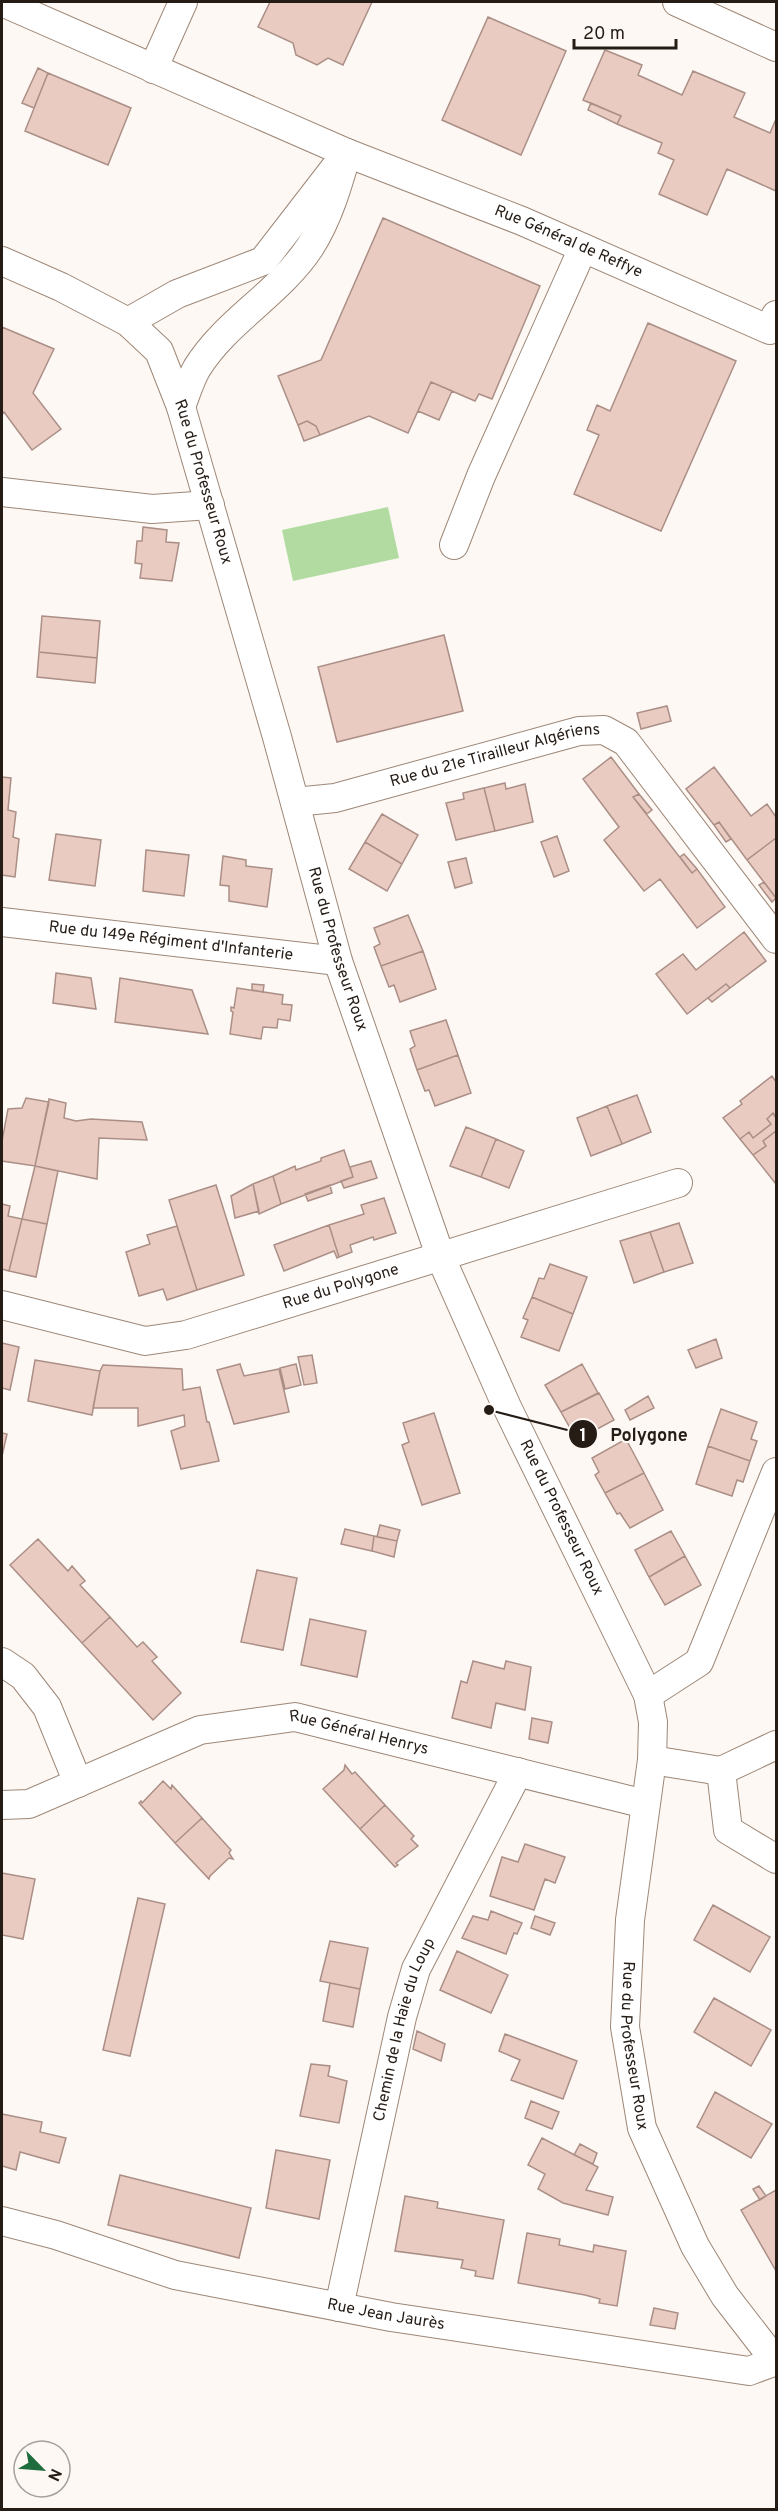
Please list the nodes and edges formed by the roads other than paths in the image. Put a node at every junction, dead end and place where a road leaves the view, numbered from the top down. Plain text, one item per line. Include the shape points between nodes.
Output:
1 (2, 2) edge
2 (183, 2) edge
3 (677, 2) edge
4 (777, 46) edge
5 (153, 69) junction
6 (347, 153) junction
7 (583, 248) junction
8 (2, 261) edge
9 (777, 315) edge
10 (128, 322) junction
11 (182, 406) junction
12 (2, 492) edge
13 (210, 505) junction
14 (454, 545) dead end
15 (295, 802) junction
16 (2, 922) edge
17 (777, 939) edge
18 (338, 961) junction
19 (678, 1183) dead end
20 (441, 1258) junction
21 (2, 1305) edge
22 (777, 1472) edge
23 (2, 1662) edge
24 (648, 1695) junction
25 (777, 1744) edge
26 (652, 1760) junction
27 (721, 1771) junction
28 (518, 1772) junction
29 (78, 1783) junction
30 (645, 1804) junction
31 (2, 1805) edge
32 (777, 1859) edge
33 (2, 2221) edge
34 (339, 2307) junction
35 (776, 2362) edge

1 - 5 street, Rue Général de Reffye
2 - 5 street
3 - 4 street
5 - 6 street, Rue Général de Reffye
6 - 7 street, Rue Général de Reffye
6 - 10 street via 263,261 177,294
6 - 11 street via 337,189 310,247 278,286 215,344 196,369
7 - 9 street, Rue Général de Reffye via 770,330
7 - 14 street
8 - 10 street, Rue du Professeur Roux
10 - 11 street, Rue du Professeur Roux via 159,351
11 - 13 street, Rue du Professeur Roux
12 - 13 street via 152,509
13 - 15 street, Rue du Professeur Roux
15 - 17 street, Rue du 21e Tirailleur Algériens via 335,798 579,730 604,730 626,742
15 - 18 street, Rue du Professeur Roux
16 - 18 street, Rue du 149e Régiment d'Infanterie
18 - 20 street, Rue du Professeur Roux
19 - 20 street, Rue du Polygone
20 - 21 street, Rue du Polygone via 186,1335 145,1341
20 - 24 street, Rue du Professeur Roux via 507,1407
22 - 24 street via 699,1662
23 - 29 street via 23,1676 47,1707
24 - 26 street, Rue du Professeur Roux via 653,1722
25 - 27 street
26 - 27 street
26 - 30 street, Rue du Professeur Roux
27 - 32 street via 728,1830
28 - 29 street, Rue Général Henrys via 295,1717 200,1730
28 - 30 street, Rue Général Henrys
28 - 34 street, Chemin de la Haie du Loup via 416,1969
29 - 31 street, Rue Général Henrys via 29,1804
30 - 35 street, Rue du Professeur Roux via 630,1920 625,2027 642,2128 695,2246 725,2296
33 - 34 street, Rue Jean Jaurès via 176,2275
34 - 35 street, Rue Jean Jaurès via 749,2371

